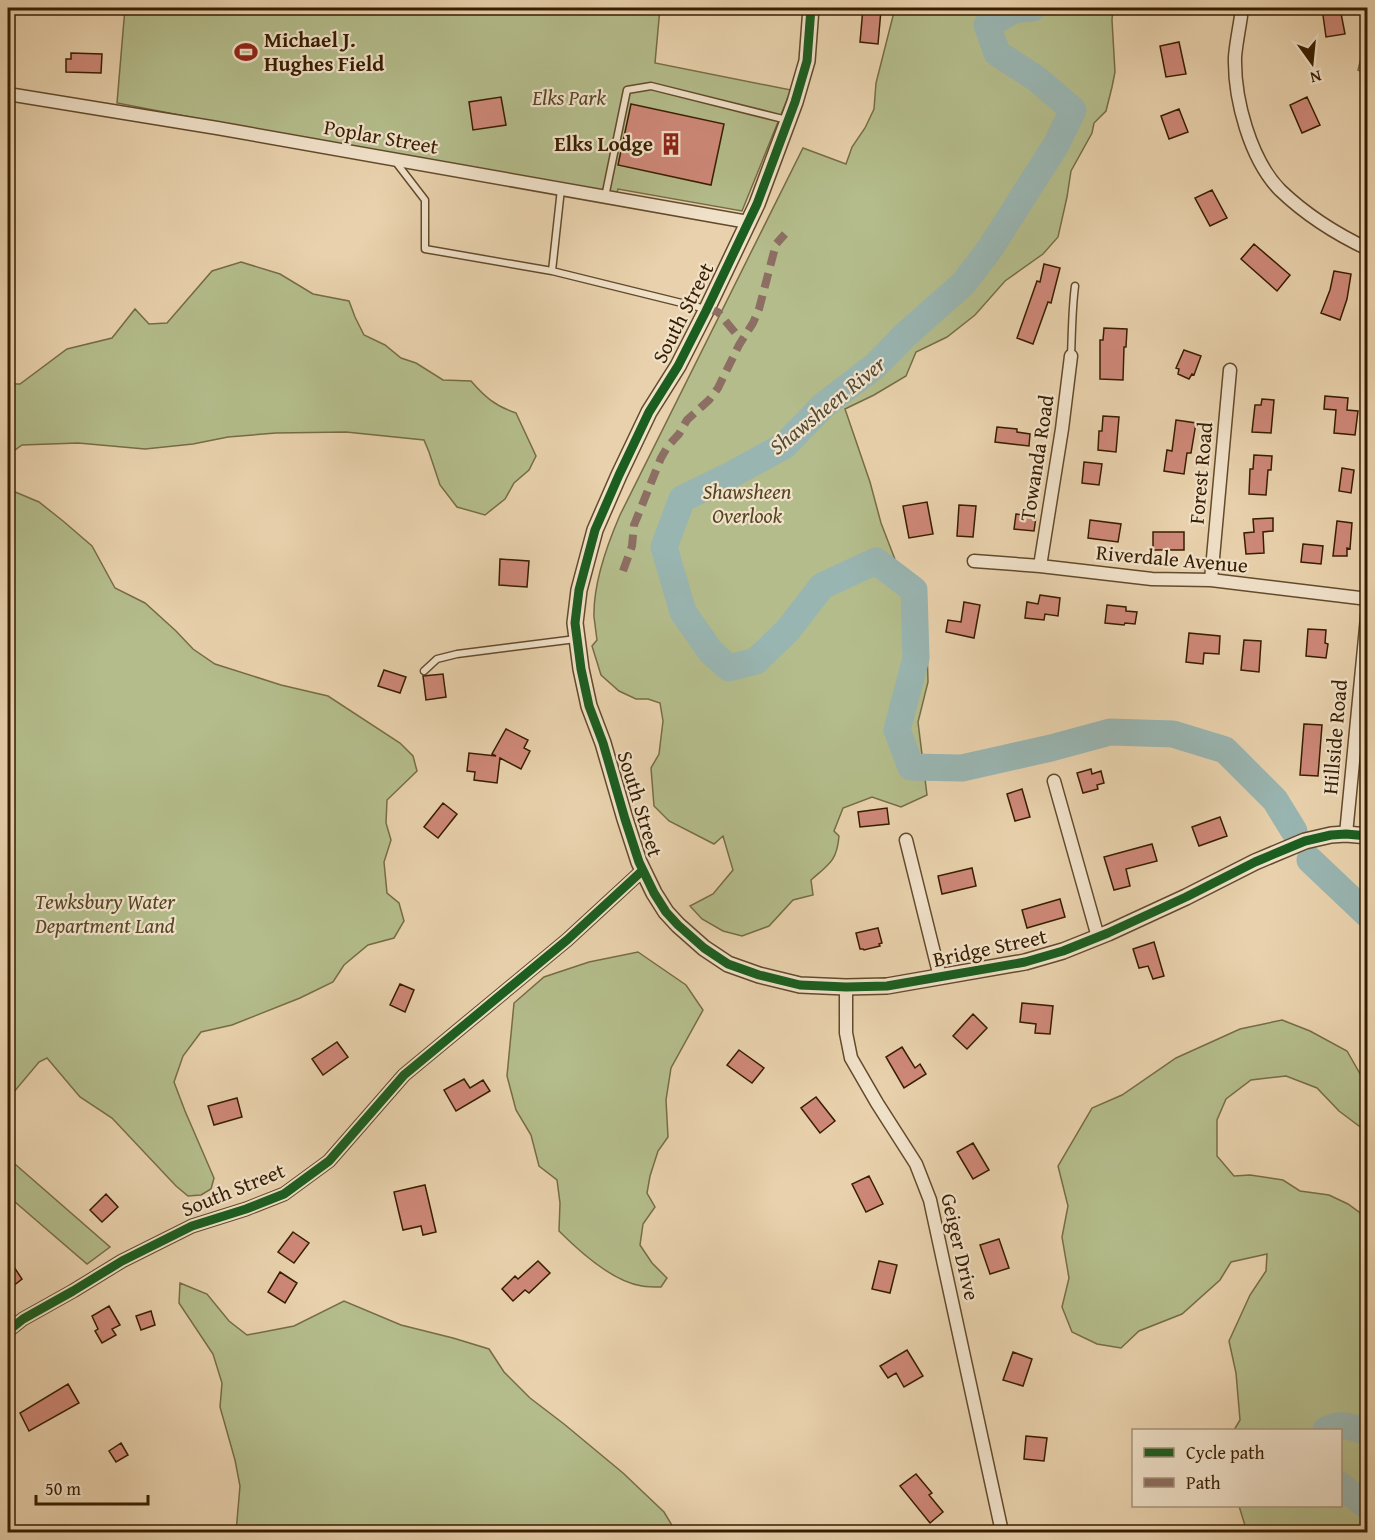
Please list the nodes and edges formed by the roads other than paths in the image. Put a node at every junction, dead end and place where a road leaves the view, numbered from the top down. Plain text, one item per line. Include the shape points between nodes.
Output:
1 (811, 8) edge
2 (1241, 16) dead end
3 (8, 94) edge
4 (788, 120) junction
5 (394, 159) junction
6 (561, 189) junction
7 (605, 197) junction
8 (748, 222) junction
9 (1368, 249) edge
10 (552, 272) junction
11 (1075, 286) dead end
12 (707, 309) junction
13 (1071, 356) joint
14 (1230, 370) dead end
15 (974, 561) dead end
16 (1040, 566) junction
17 (1211, 580) junction
18 (1368, 599) edge
19 (1368, 607) edge
20 (577, 639) junction
21 (424, 671) dead end
22 (1054, 781) dead end
23 (1346, 834) junction
24 (1368, 836) edge
25 (906, 840) dead end
26 (643, 870) junction
27 (1098, 937) junction
28 (940, 977) junction
29 (846, 987) junction
30 (8, 1331) edge
31 (1002, 1533) edge

1 - 4 street, South Street via 807,61
2 - 9 street via 1235,59 1237,88 1245,126 1263,165 1279,188 1304,211
3 - 5 street, Poplar Street
4 - 7 lane via 651,86 627,90
4 - 8 street, South Street
5 - 6 street, Poplar Street
5 - 10 lane via 425,200 425,249
6 - 7 street, Poplar Street
6 - 10 lane
7 - 8 street, Poplar Street
8 - 12 street, South Street
10 - 12 lane
11 - 13 lane
12 - 20 street, South Street via 649,412 595,530 579,590
13 - 16 street, Towanda Road
14 - 17 street, Forest Road
15 - 16 street, Riverdale Avenue
16 - 17 street, Riverdale Avenue via 1152,579
17 - 18 street, Riverdale Avenue
19 - 23 street, Hillside Road
20 - 21 lane via 457,654 437,660
20 - 26 street, South Street via 589,706
22 - 27 street
23 - 24 street, Bridge Street
23 - 27 street, Bridge Street via 1311,840 1255,862
25 - 28 street
26 - 29 street, Bridge Street via 666,912 704,948 728,964 800,985
26 - 30 street, South Street via 567,940 404,1075 320,1168 284,1194 192,1226 131,1256
27 - 28 street, Bridge Street via 1026,962
28 - 29 street, Bridge Street via 887,986
29 - 31 street, Geiger Drive via 846,1033 851,1058 916,1164 930,1200

